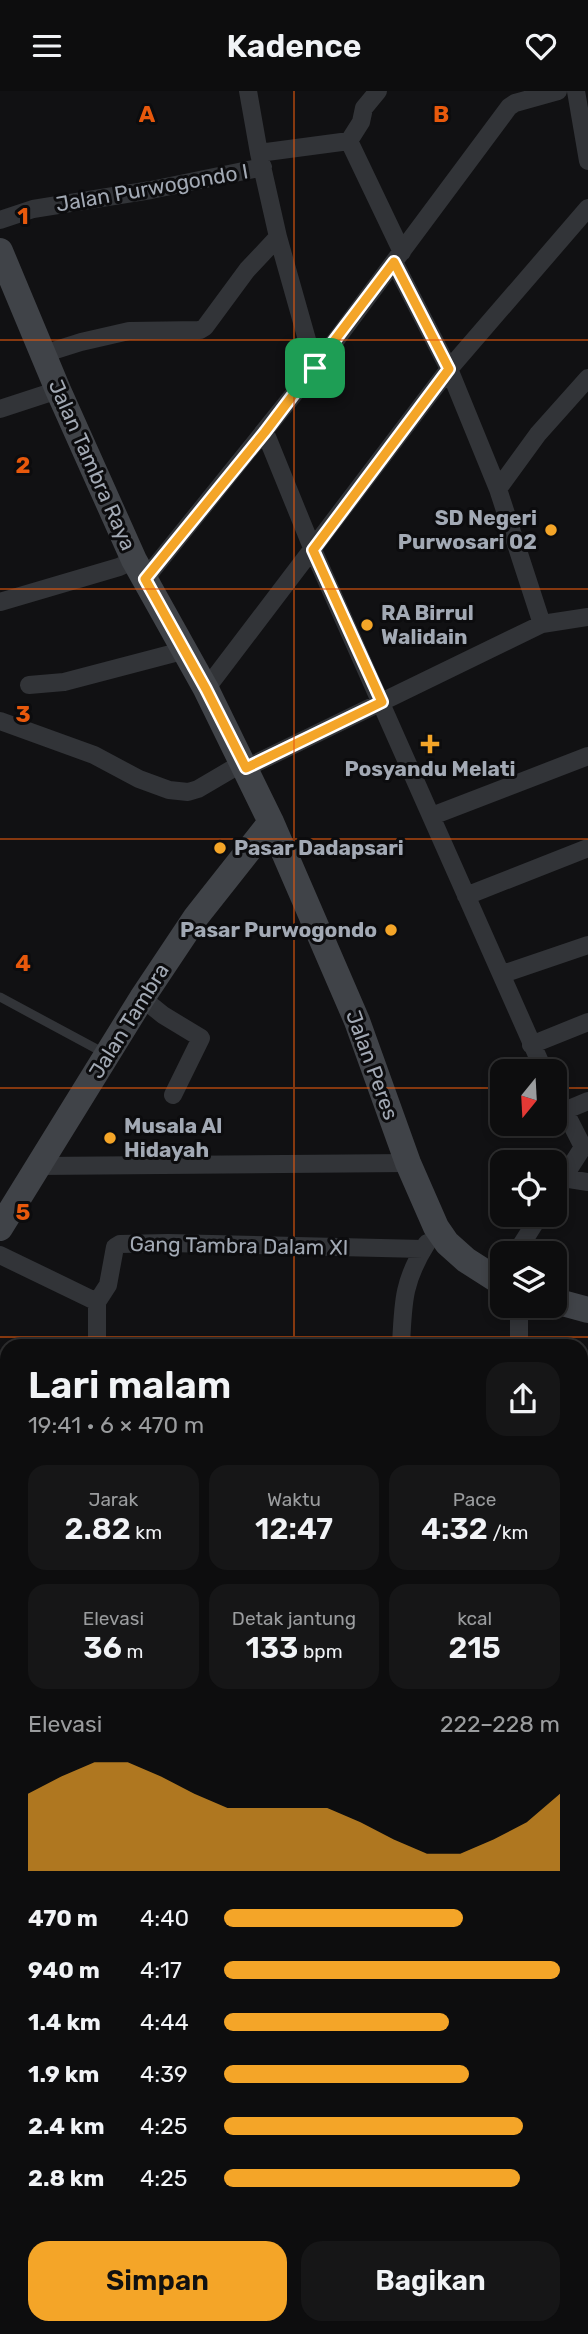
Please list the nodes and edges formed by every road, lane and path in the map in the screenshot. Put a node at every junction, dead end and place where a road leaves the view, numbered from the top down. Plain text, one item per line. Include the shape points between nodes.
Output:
1 (248, 91) edge
2 (377, 91) edge
3 (558, 91) edge
4 (576, 91) edge
5 (349, 141) junction
6 (261, 160) junction
7 (588, 160) edge
8 (588, 208) edge
9 (0, 220) edge
10 (278, 237) junction
11 (0, 251) edge
12 (398, 257) junction
13 (43, 354) junction
14 (315, 368) junction
15 (449, 369) junction
16 (588, 378) edge
17 (58, 390) junction
18 (0, 409) edge
19 (265, 432) junction
20 (498, 489) junction
21 (313, 550) junction
22 (140, 570) junction
23 (0, 602) edge
24 (588, 617) edge
25 (542, 624) junction
26 (186, 650) junction
27 (29, 685) dead end
28 (206, 689) junction
29 (382, 702) junction
30 (0, 721) edge
31 (588, 756) edge
32 (245, 765) junction
33 (432, 816) junction
34 (271, 823) junction
35 (588, 848) edge
36 (466, 895) junction
37 (588, 945) edge
38 (503, 974) junction
39 (0, 997) edge
40 (142, 998) junction
41 (588, 1022) edge
42 (531, 1045) junction
43 (107, 1055) junction
44 (538, 1059) edge
45 (173, 1095) dead end
46 (588, 1101) edge
47 (567, 1110) edge
48 (567, 1116) edge
49 (585, 1147) edge
50 (408, 1163) junction
51 (39, 1166) junction
52 (567, 1173) edge
53 (588, 1182) edge
54 (567, 1184) edge
55 (0, 1228) edge
56 (430, 1238) junction
57 (0, 1255) edge
58 (490, 1274) edge
59 (97, 1302) junction
60 (567, 1304) edge
61 (588, 1310) edge
62 (519, 1318) edge
63 (97, 1339) edge
64 (401, 1339) edge
65 (519, 1339) edge

1 - 6 street
2 - 5 street
3 - 12 street via 509,107
4 - 7 street
5 - 6 street, Jalan Purwogondo I
5 - 12 street
6 - 9 street, Jalan Purwogondo I via 151,190 33,209
6 - 10 street
8 - 15 street
10 - 13 street via 200,330 129,331
10 - 14 street
11 - 13 street, Jalan Tambra Raya
12 - 14 street
12 - 15 street
13 - 17 street, Jalan Tambra Raya
14 - 19 street
15 - 20 street
15 - 21 street
16 - 20 street via 538,434
17 - 18 street
17 - 22 street, Jalan Tambra Raya
19 - 21 street
19 - 22 street
20 - 25 street
21 - 28 street
21 - 29 street
22 - 23 street via 118,567
22 - 26 street, Jalan Tambra Raya
24 - 25 street
25 - 29 street
26 - 27 street via 64,682
26 - 28 street, Jalan Tambra Raya
28 - 32 street, Jalan Tambra Raya
29 - 32 street
29 - 33 street
30 - 32 street via 94,755 169,790 198,789
31 - 33 street
32 - 34 street, Jalan Tambra Raya
33 - 36 street
34 - 40 street, Jalan Tambra via 196,917
34 - 50 street, Jalan Peres via 357,1021
35 - 36 street
36 - 38 street
37 - 38 street
38 - 42 street
39 - 43 lane
40 - 43 street, Jalan Tambra
40 - 45 street via 201,1038
41 - 42 street
42 - 44 street
43 - 51 street, Jalan Tambra
46 - 47 street
48 - 49 street
49 - 52 street
50 - 51 street
50 - 56 street, Jalan Peres
51 - 55 street, Jalan Tambra
53 - 54 street
56 - 58 street, Jalan Peres via 447,1243
56 - 59 street, Gang Tambra Dalam XI via 120,1244 115,1247 108,1285
56 - 64 street via 403,1296
57 - 59 street
59 - 63 street
60 - 61 street
62 - 65 street

